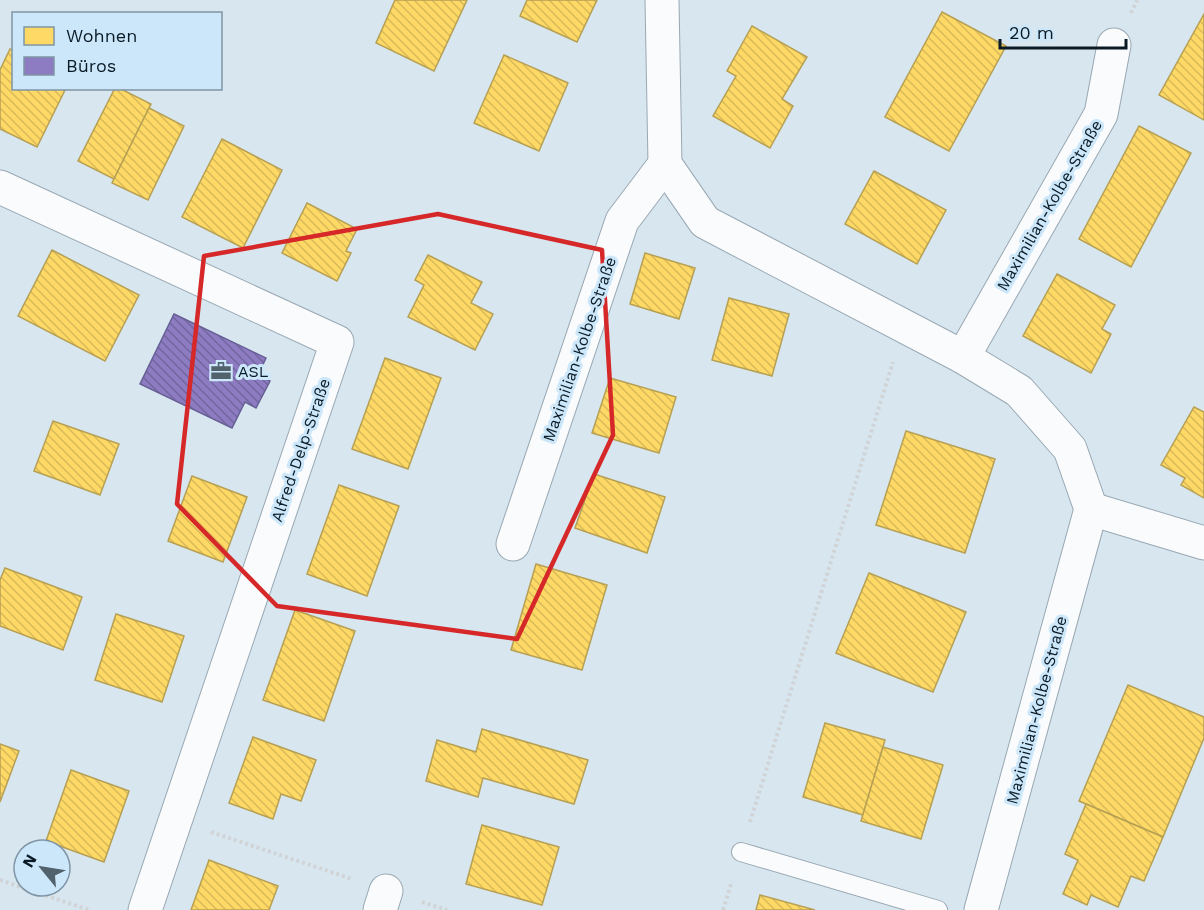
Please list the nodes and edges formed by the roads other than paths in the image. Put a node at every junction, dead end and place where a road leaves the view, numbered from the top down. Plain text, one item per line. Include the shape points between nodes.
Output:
1 (662, 0) edge
2 (1114, 45) dead end
3 (665, 164) junction
4 (0, 187) edge
5 (963, 357) junction
6 (1091, 509) junction
7 (1204, 543) edge
8 (513, 544) dead end
9 (741, 852) road end
10 (145, 910) edge
11 (938, 910) edge
12 (981, 910) edge

1 - 3 street
2 - 5 street, Maximilian-Kolbe-Straße via 1101,114
3 - 5 street via 705,222
3 - 8 street, Maximilian-Kolbe-Straße via 622,221
4 - 10 street, Alfred-Delp-Straße via 337,342
5 - 6 street via 1019,391 1070,449
6 - 7 street
6 - 12 street, Maximilian-Kolbe-Straße
9 - 11 lane

